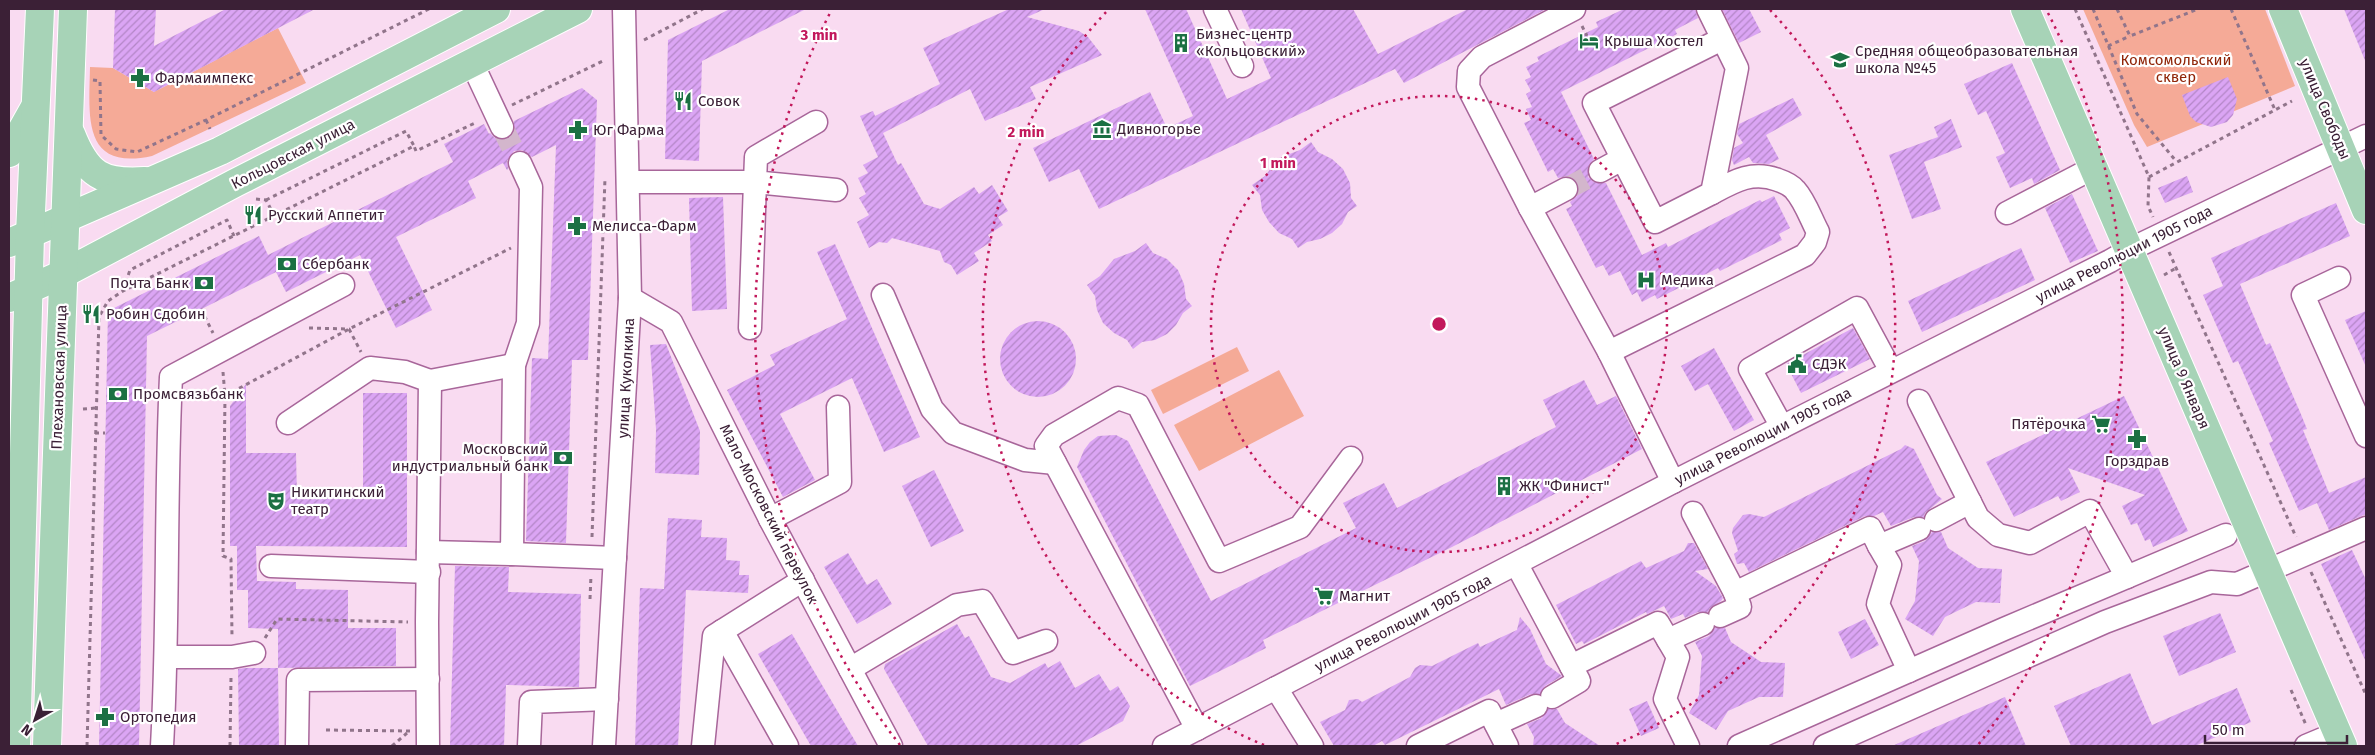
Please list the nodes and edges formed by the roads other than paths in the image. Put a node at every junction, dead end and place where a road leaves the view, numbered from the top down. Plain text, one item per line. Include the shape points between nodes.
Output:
1 (40, 9) edge
2 (73, 9) edge
3 (496, 9) edge
4 (578, 9) edge
5 (624, 9) edge
6 (1215, 9) edge
7 (1574, 9) edge
8 (1708, 9) edge
9 (2025, 9) edge
10 (2283, 9) edge
11 (1722, 39) junction
12 (472, 63) junction
13 (1242, 66) dead end
14 (37, 104) junction
15 (816, 122) dead end
16 (502, 127) tunnel mouth
17 (70, 132) junction
18 (2366, 136) edge
19 (2342, 149) junction
20 (9, 153) edge
21 (1622, 159) junction
22 (520, 163) tunnel mouth
23 (2094, 168) junction
24 (1600, 171) tunnel mouth
25 (155, 180) junction
26 (628, 182) junction
27 (755, 182) junction
28 (1566, 189) tunnel mouth
29 (836, 190) dead end
30 (1712, 193) junction
31 (1530, 208) junction
32 (2366, 210) edge
33 (2007, 213) dead end
34 (67, 219) junction
35 (20, 239) edge
36 (2129, 250) junction
37 (63, 274) junction
38 (2339, 278) dead end
39 (343, 286) dead end
40 (19, 293) edge
41 (883, 295) dead end
42 (630, 298) junction
43 (750, 328) dead end
44 (1608, 352) junction
45 (514, 365) junction
46 (1891, 371) junction
47 (430, 381) junction
48 (9, 388) edge
49 (1919, 401) dead end
50 (838, 407) dead end
51 (27, 410) junction
52 (288, 423) dead end
53 (1782, 427) junction
54 (2366, 436) edge
55 (1351, 458) dead end
56 (1055, 464) junction
57 (1673, 482) junction
58 (1970, 502) junction
59 (1694, 513) dead end
60 (770, 519) junction
61 (2366, 529) edge
62 (2226, 535) dead end
63 (15, 541) edge
64 (1879, 546) junction
65 (512, 554) junction
66 (615, 558) junction
67 (429, 562) junction
68 (1517, 565) junction
69 (271, 566) dead end
70 (2267, 571) junction
71 (2127, 577) junction
72 (802, 580) junction
73 (1735, 593) junction
74 (722, 631) junction
75 (1668, 640) junction
76 (1046, 641) dead end
77 (254, 653) road end
78 (167, 657) junction
79 (1571, 666) junction
80 (850, 669) junction
81 (1909, 671) junction
82 (428, 680) junction
83 (1276, 688) junction
84 (607, 700) junction
85 (1496, 724) junction
86 (1182, 740) edge
87 (2340, 740) edge
88 (16, 746) edge
89 (47, 746) edge
90 (162, 746) edge
91 (297, 746) edge
92 (428, 746) edge
93 (528, 746) edge
94 (604, 746) edge
95 (703, 746) edge
96 (788, 746) edge
97 (891, 746) edge
98 (1312, 746) edge
99 (1418, 746) edge
100 (1507, 746) edge
101 (1688, 746) edge
102 (1739, 746) edge
103 (1825, 746) edge
104 (2306, 746) edge

1 - 14 main road, Плехановская улица
2 - 17 main road, Плехановская улица
3 - 25 main road via 220,151
4 - 12 main road, Кольцовская улица
5 - 26 street, улица Куколкина
6 - 13 street
7 - 31 street via 1482,57 1469,71 1468,87
8 - 11 street
9 - 23 main road, улица 9 Января
10 - 19 main road, улица Свободы
11 - 21 street via 1594,103
11 - 30 street via 1737,68
12 - 16 street
12 - 37 main road, Кольцовская улица
14 - 20 main road
14 - 35 main road, Плехановская улица
15 - 27 street via 756,158
17 - 25 main road via 80,158 95,173 119,183
17 - 34 main road, Плехановская улица
18 - 19 street, улица Революции 1905 года
19 - 32 main road, улица Свободы
19 - 36 street, улица Революции 1905 года
21 - 24 street
21 - 30 street via 1656,222
22 - 45 street via 531,188 528,323
23 - 33 street
23 - 36 main road, улица 9 Января
25 - 34 main road
26 - 27 street
26 - 42 street, улица Куколкина
27 - 29 street
27 - 43 street
28 - 31 street
30 - 44 street via 1737,180 1772,172 1795,189 1818,232 1815,242 1805,255
31 - 44 street
34 - 35 main road
34 - 37 main road, Плехановская улица
35 - 40 main road, Плехановская улица
36 - 46 street, улица Революции 1905 года
36 - 70 main road, улица 9 Января
37 - 40 main road, Кольцовская улица
37 - 89 main road, Плехановская улица
38 - 54 street via 2303,295
39 - 78 street via 171,377
40 - 51 main road, Плехановская улица
41 - 56 street via 932,409 953,433 1025,460
42 - 60 street, Мало-Московский переулок via 670,322
42 - 66 street, улица Куколкина
44 - 57 street
45 - 47 street
45 - 65 street
46 - 53 street, улица Революции 1905 года
46 - 53 street via 1857,308 1750,369
47 - 52 street via 405,372 370,368
47 - 67 street
48 - 51 main road
49 - 58 street
50 - 60 street via 840,482
51 - 63 main road, Плехановская улица
53 - 57 street, улица Революции 1905 года
55 - 56 street via 1300,527 1219,561 1138,405 1118,398 1054,435 1046,446
56 - 86 street
57 - 68 street, улица Революции 1905 года
58 - 64 street
58 - 71 street via 1978,518 1998,535 2030,543 2090,511
59 - 73 street
60 - 72 street, Мало-Московский переулок
61 - 70 street
62 - 71 street
63 - 88 main road, Плехановская улица
64 - 73 street via 1870,528
64 - 81 street via 1890,565 1878,604
65 - 66 street
65 - 67 street
66 - 84 street, улица Куколкина
67 - 69 street
67 - 82 street
68 - 79 street
68 - 83 street, улица Революции 1905 года
70 - 87 main road, улица 9 Января
70 - 103 street via 2237,584 2211,582 2105,622
71 - 81 street
72 - 74 street
72 - 80 street, Мало-Московский переулок
73 - 75 street via 1740,607
74 - 95 street via 714,636
74 - 96 street
75 - 79 street via 1658,623
75 - 101 street via 1678,657 1666,700
76 - 80 street via 1013,653 982,601 957,605
77 - 78 street via 232,657
78 - 90 street
79 - 85 street via 1579,681 1544,702
80 - 97 street, Мало-Московский переулок
81 - 102 street
82 - 91 street via 298,680
82 - 92 street
83 - 86 street, улица Революции 1905 года
83 - 98 street
84 - 93 street via 531,702
84 - 94 street, улица Куколкина
85 - 99 street via 1489,711
85 - 100 street
87 - 104 street

